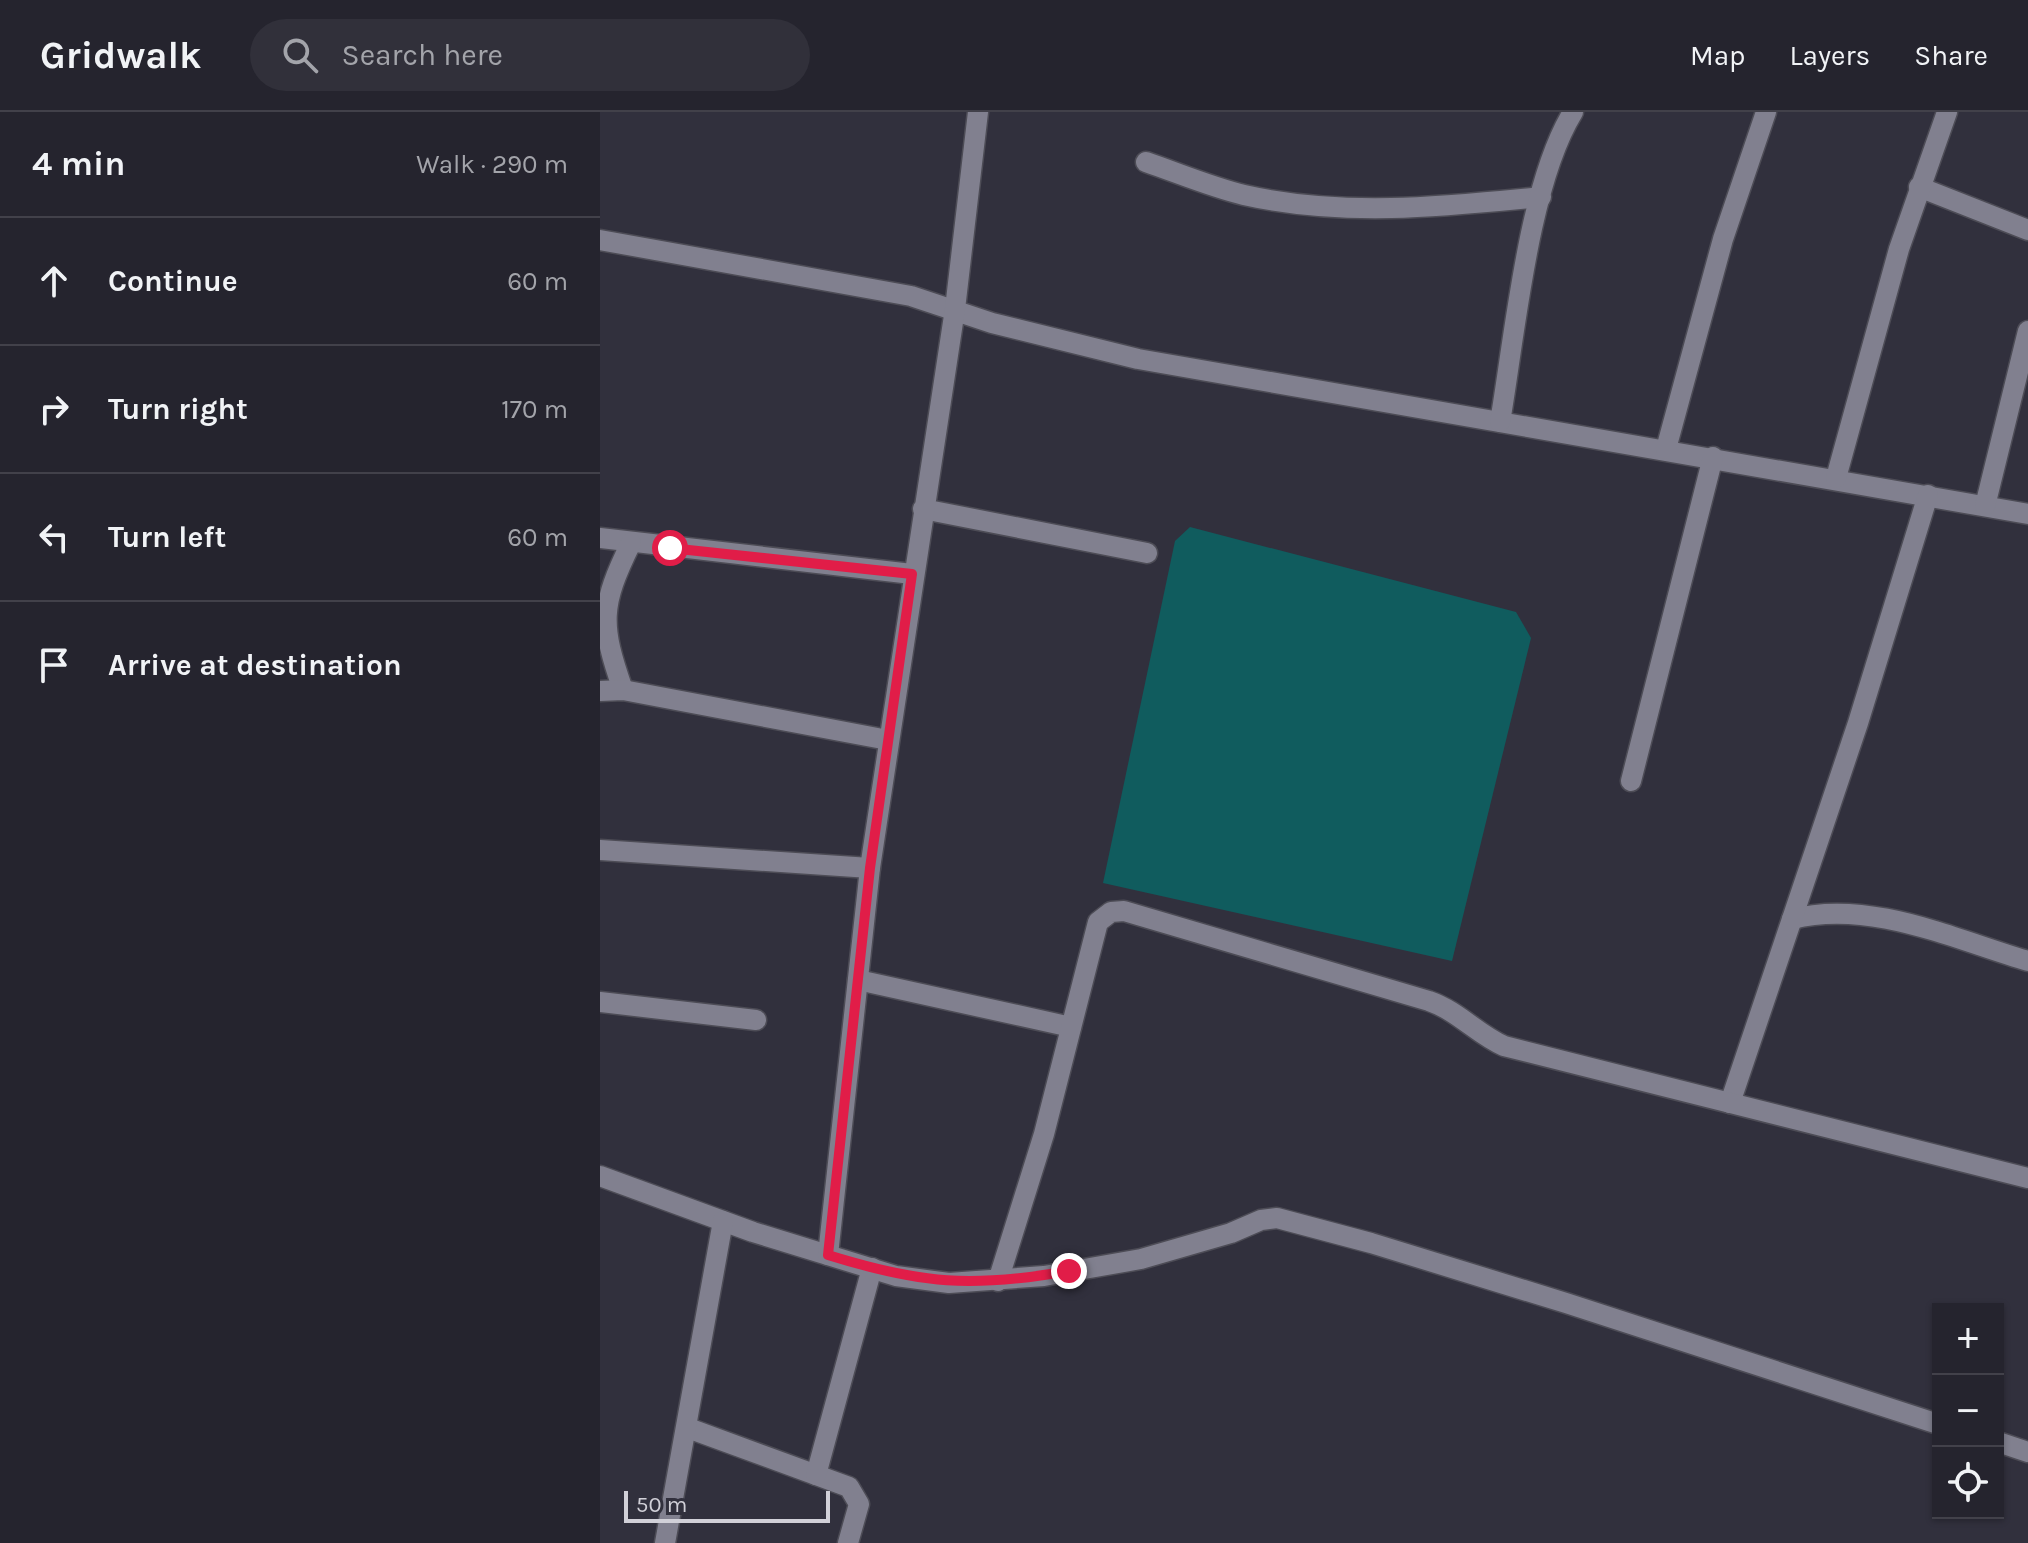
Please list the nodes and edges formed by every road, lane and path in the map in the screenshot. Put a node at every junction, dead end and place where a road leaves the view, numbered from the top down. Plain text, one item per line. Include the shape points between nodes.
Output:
1 (978, 112) edge
2 (1573, 112) edge
3 (1766, 112) edge
4 (1947, 112) edge
5 (1146, 162) dead end
6 (1919, 187) junction
7 (1541, 197) junction
8 (2028, 230) edge
9 (600, 240) edge
10 (955, 309) junction
11 (2028, 331) edge
12 (1500, 422) junction
13 (1666, 449) junction
14 (1713, 457) junction
15 (1836, 478) junction
16 (1928, 495) junction
17 (1985, 506) junction
18 (923, 509) junction
19 (2028, 514) edge
20 (600, 538) edge
21 (631, 543) junction
22 (1147, 553) dead end
23 (912, 574) junction
24 (623, 690) junction
25 (600, 691) edge
26 (888, 740) junction
27 (1631, 781) dead end
28 (600, 850) edge
29 (870, 868) junction
30 (1792, 919) junction
31 (2028, 961) edge
32 (858, 980) junction
33 (600, 1002) edge
34 (756, 1020) dead end
35 (1071, 1027) junction
36 (1730, 1103) junction
37 (600, 1176) edge
38 (2028, 1178) edge
39 (723, 1221) junction
40 (828, 1255) junction
41 (872, 1268) junction
42 (998, 1281) junction
43 (1932, 1422) edge
44 (688, 1428) junction
45 (2004, 1444) edge
46 (2028, 1452) edge
47 (816, 1475) junction
48 (665, 1543) edge
49 (848, 1543) edge

1 - 10 street
2 - 7 street
3 - 13 street via 1723,239
4 - 6 street
5 - 7 street via 1241,194 1326,207 1456,206
6 - 8 street
6 - 15 street
7 - 12 street
9 - 10 street via 911,296
10 - 12 street via 1138,359
10 - 18 street
11 - 17 street
12 - 13 street
13 - 14 street
14 - 15 street
14 - 27 street
15 - 16 street
16 - 17 street
16 - 30 street
17 - 19 street
18 - 22 street
18 - 23 street
20 - 21 street
21 - 23 street
21 - 24 street via 603,609 607,649
23 - 26 street
24 - 25 street
24 - 26 street
26 - 29 street
28 - 29 street
29 - 32 street
30 - 31 street via 1820,912 1871,915
30 - 36 street
32 - 35 street
32 - 40 street
33 - 34 street
35 - 36 street via 1098,922 1111,912 1124,911 1429,1001 1504,1046
35 - 42 street
36 - 38 street
37 - 39 street
39 - 40 street
39 - 44 street
40 - 41 street
41 - 42 street via 949,1283
41 - 47 street
42 - 43 street via 1141,1259 1277,1218 1476,1275
44 - 47 street
44 - 48 street
45 - 46 street
47 - 49 street via 849,1487 856,1495 859,1504

